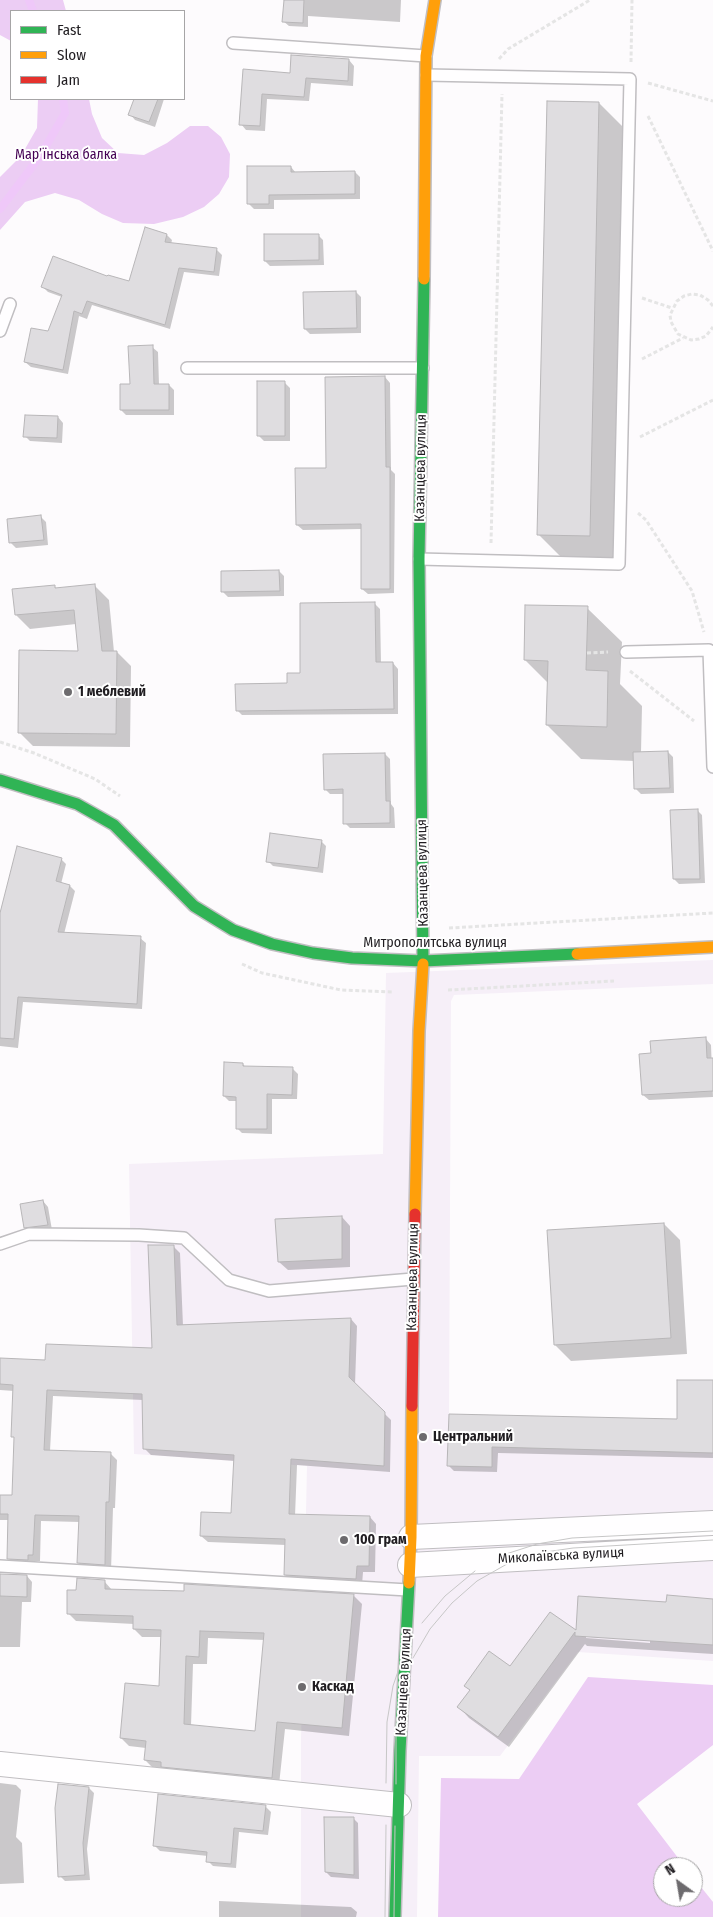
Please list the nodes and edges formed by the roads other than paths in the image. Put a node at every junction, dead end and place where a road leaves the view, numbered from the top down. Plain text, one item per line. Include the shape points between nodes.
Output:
1 (435, 0) edge
2 (233, 43) dead end
3 (426, 56) junction
4 (426, 74) junction
5 (10, 304) dead end
6 (0, 331) edge
7 (187, 368) dead end
8 (423, 368) junction
9 (419, 559) junction
10 (626, 652) dead end
11 (712, 736) edge
12 (713, 767) edge
13 (0, 780) edge
14 (713, 946) edge
15 (424, 961) junction
16 (0, 1244) edge
17 (413, 1279) junction
18 (713, 1523) edge
19 (411, 1538) junction
20 (713, 1548) edge
21 (410, 1565) junction
22 (0, 1566) edge
23 (408, 1590) junction
24 (0, 1764) edge
25 (399, 1805) junction
26 (396, 1917) edge

1 - 3 street, Казанцева вулиця
2 - 3 lane
3 - 4 street, Казанцева вулиця
4 - 8 street, Казанцева вулиця
4 - 9 lane via 630,79 619,564
5 - 6 lane
7 - 8 lane
8 - 9 street, Казанцева вулиця
9 - 15 street, Казанцева вулиця
10 - 11 lane via 709,650
11 - 12 lane
13 - 15 street, Митрополитська вулиця via 77,804 114,825 194,906 233,930 272,944 313,953
14 - 15 street, Митрополитська вулиця
15 - 17 street, Казанцева вулиця
16 - 17 lane via 29,1234 184,1238 229,1280 269,1290
17 - 19 street, Казанцева вулиця
18 - 19 street, Миколаївська вулиця
19 - 21 street, Казанцева вулиця
20 - 21 street, Миколаївська вулиця
21 - 23 street, Казанцева вулиця
22 - 23 lane
23 - 25 street, Казанцева вулиця
24 - 25 street
25 - 26 street, Казанцева вулиця

